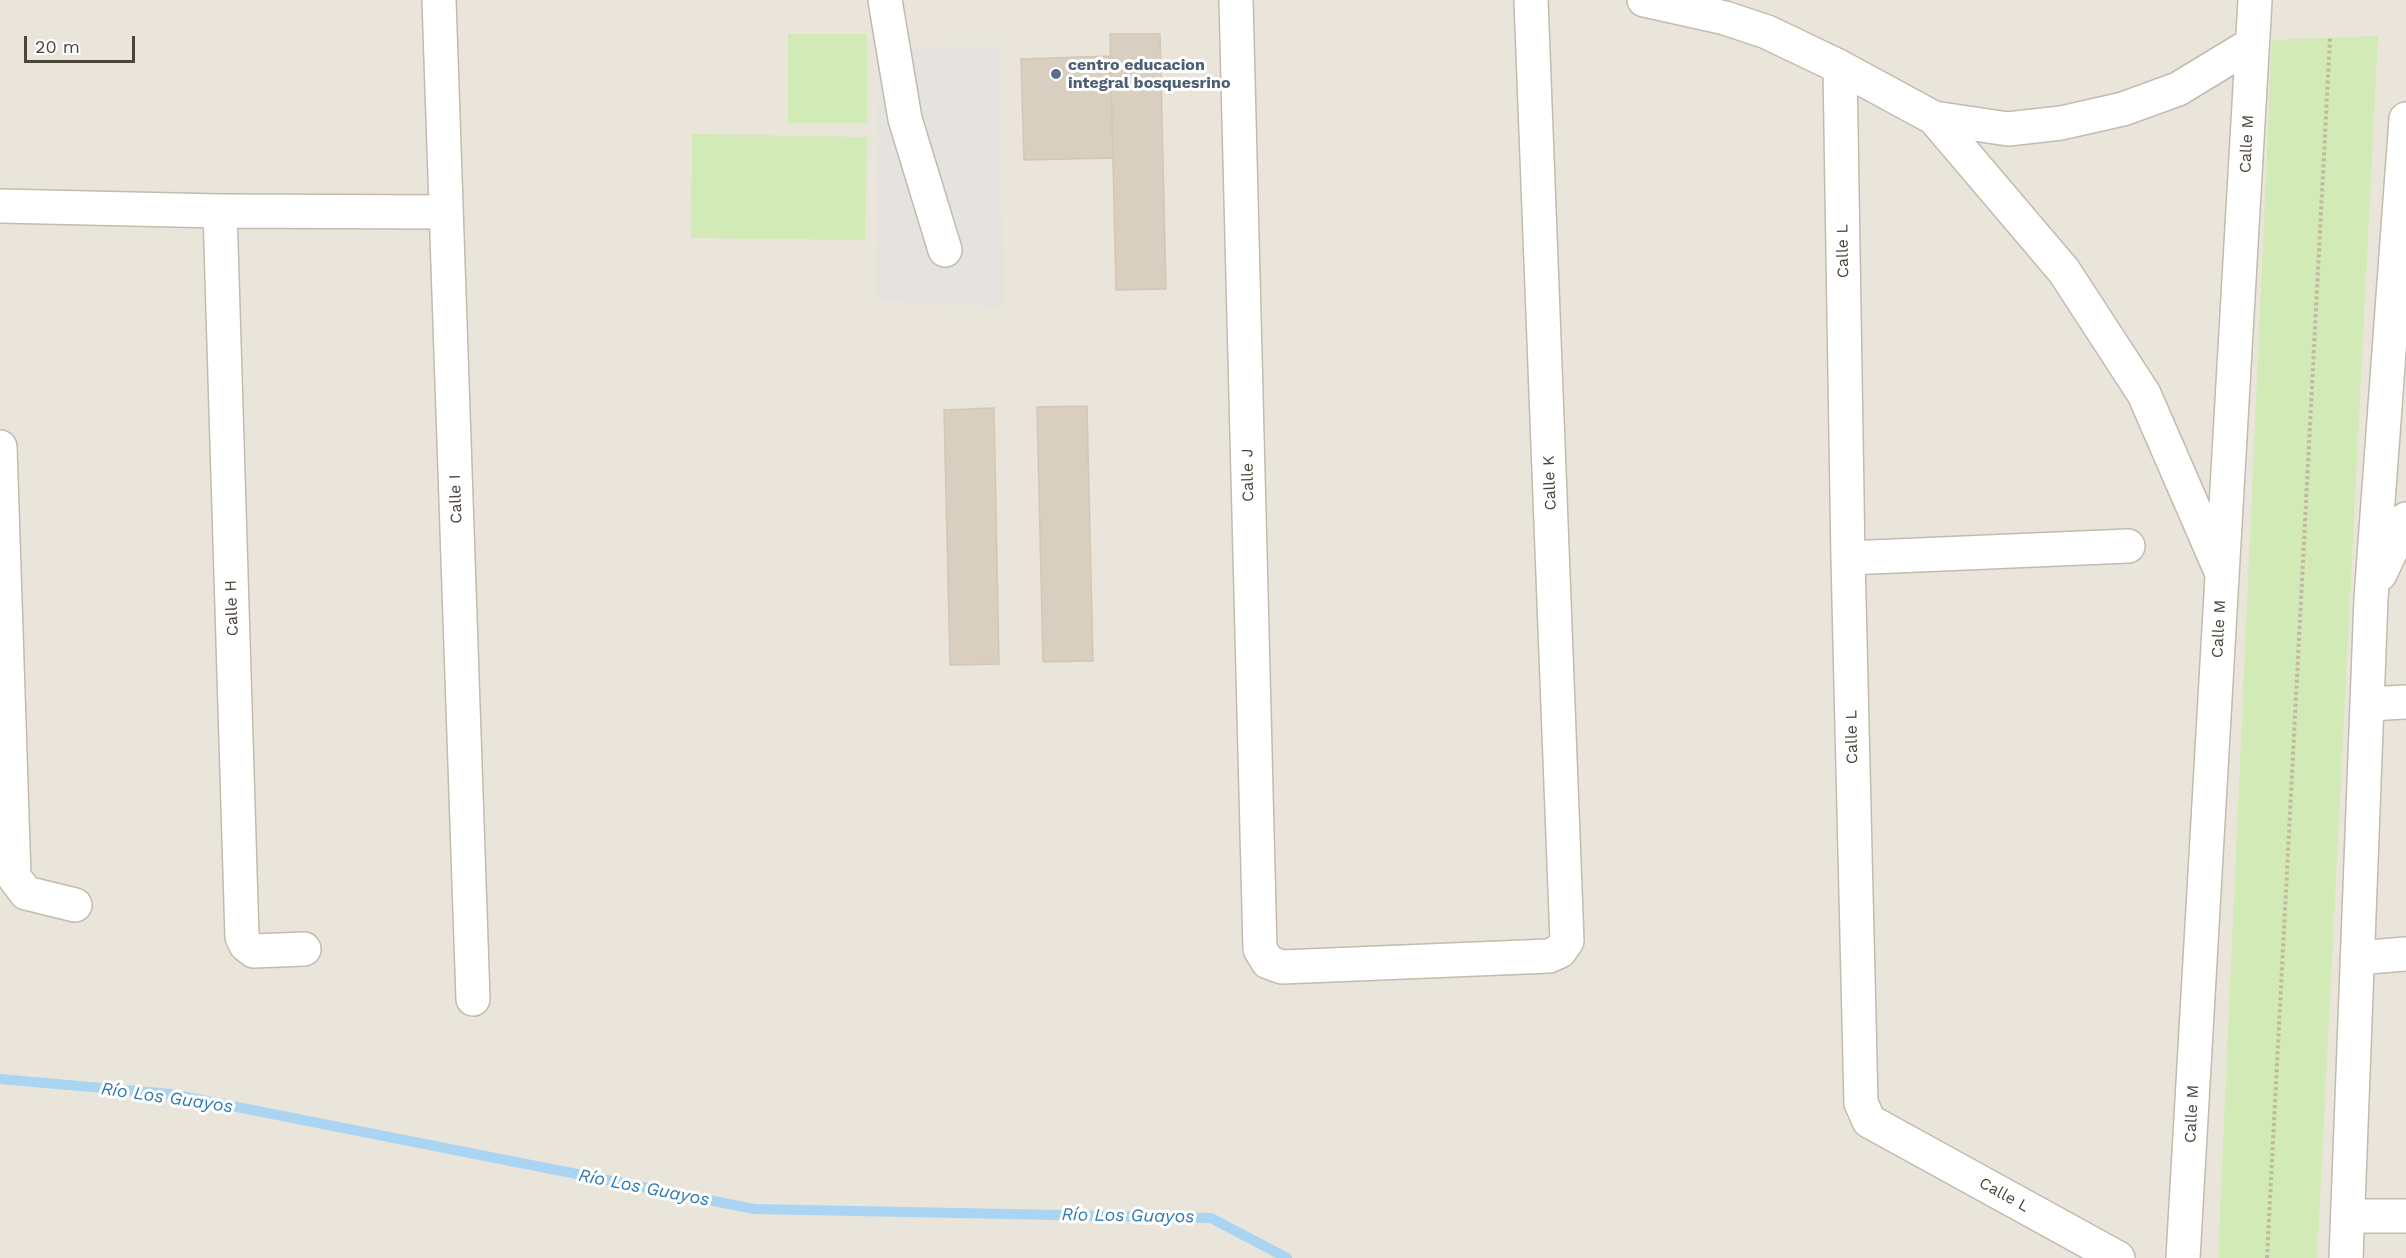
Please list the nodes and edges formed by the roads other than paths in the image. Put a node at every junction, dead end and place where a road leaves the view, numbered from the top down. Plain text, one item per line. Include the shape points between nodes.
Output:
1 (439, 0) edge
2 (885, 0) edge
3 (1236, 0) edge
4 (1532, 0) edge
5 (1644, 0) edge
6 (2254, 0) edge
7 (2252, 44) junction
8 (1840, 67) junction
9 (1934, 118) junction
10 (2406, 129) edge
11 (0, 206) edge
12 (220, 211) junction
13 (446, 212) junction
14 (945, 250) dead end
15 (0, 447) edge
16 (2405, 522) edge
17 (2128, 546) dead end
18 (1848, 558) junction
19 (2222, 574) junction
20 (2371, 598) junction
21 (2406, 702) edge
22 (2367, 704) junction
23 (75, 905) dead end
24 (304, 949) dead end
25 (2406, 954) edge
26 (1549, 956) joint
27 (2357, 958) junction
28 (473, 999) dead end
29 (2348, 1216) junction
30 (2406, 1216) edge
31 (2118, 1258) edge
32 (2183, 1258) edge
33 (2346, 1258) edge

1 - 13 street, Calle I
2 - 14 street via 904,119
3 - 26 street, Calle J via 1260,949 1268,962 1282,967
4 - 26 street, Calle K via 1567,941 1560,951
5 - 8 street via 1767,32
6 - 7 street, Calle M
7 - 9 street via 2178,89 2123,109 2061,123 2008,129
7 - 19 street, Calle M
8 - 9 street
8 - 18 street, Calle L
9 - 19 street via 2064,271 2144,394
10 - 20 street
11 - 12 street
12 - 13 street
12 - 24 street, Calle H via 242,937 254,951
13 - 28 street, Calle I
15 - 23 street via 14,877 26,893
16 - 20 street
17 - 18 street
18 - 31 street, Calle L via 1864,1113 1869,1121
19 - 32 street, Calle M
20 - 22 street
21 - 22 street
22 - 27 street
25 - 27 street
27 - 29 street
29 - 30 street
29 - 33 street

